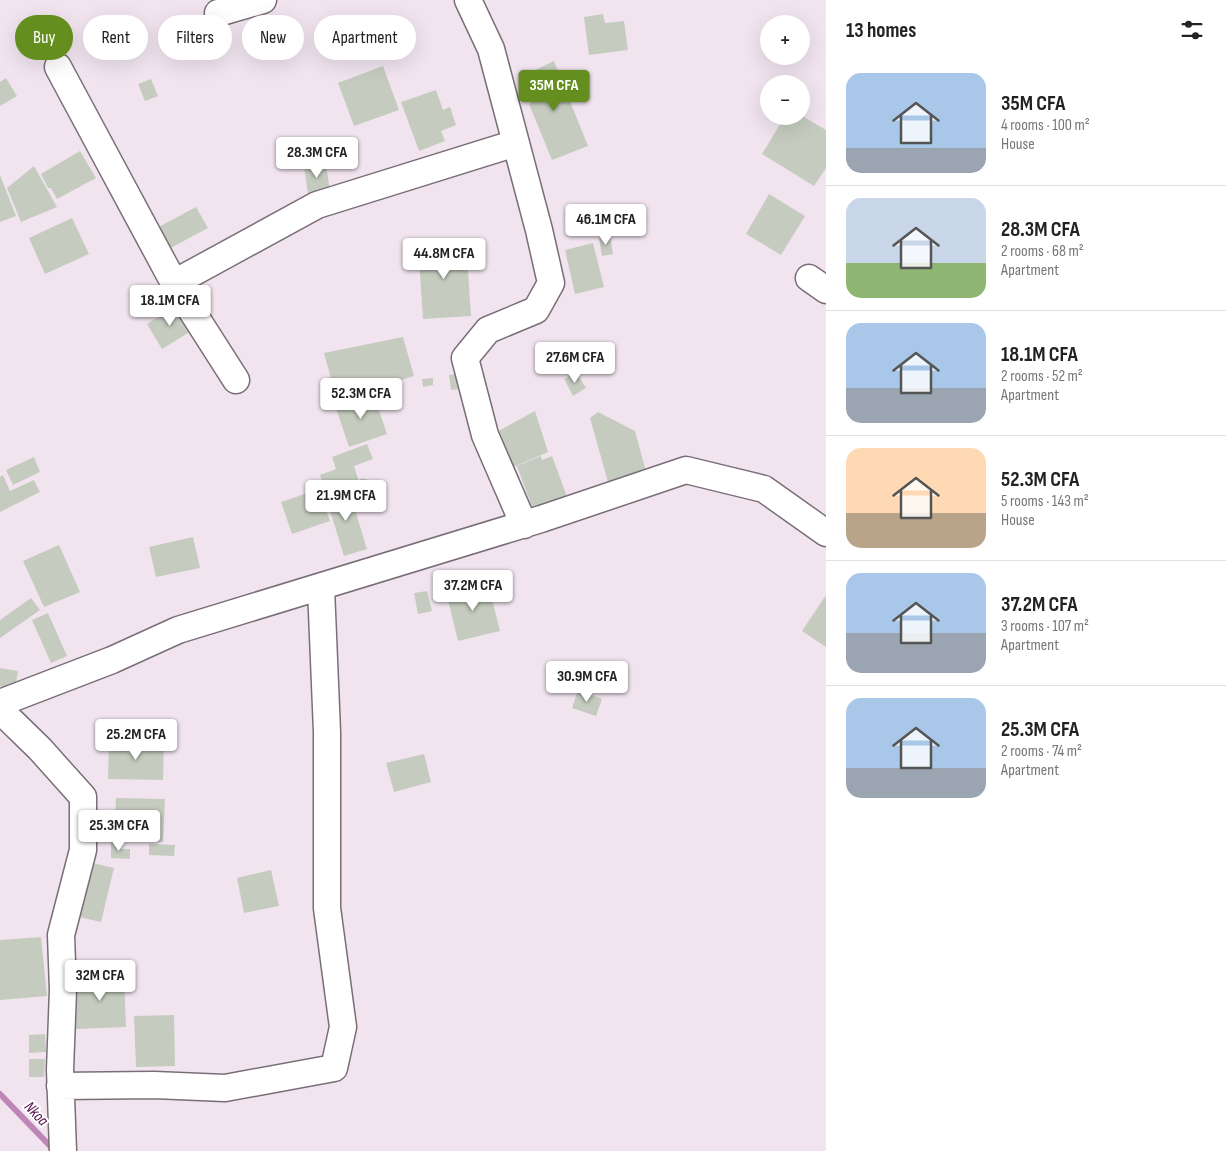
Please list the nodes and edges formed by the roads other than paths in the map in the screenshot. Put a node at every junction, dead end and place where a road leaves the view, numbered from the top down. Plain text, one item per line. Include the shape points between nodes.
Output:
1 (264, 0) edge
2 (468, 0) edge
3 (218, 13) dead end
4 (58, 67) dead end
5 (516, 143) junction
6 (174, 283) junction
7 (236, 380) dead end
8 (524, 525) junction
9 (826, 533) edge
10 (321, 588) junction
11 (0, 703) edge
12 (0, 710) edge
13 (60, 1086) junction
14 (63, 1151) edge

1 - 3 street
2 - 5 street via 491,49
4 - 6 street
5 - 6 street via 317,205
5 - 8 street via 551,283 536,310 488,330 465,358 485,435
6 - 7 street
8 - 9 street via 686,470 764,488
8 - 10 street
10 - 11 street via 178,630 112,660
10 - 13 street via 327,732 328,908 343,1027 334,1068 225,1088
12 - 13 street via 83,797 84,850 61,936
13 - 14 street

